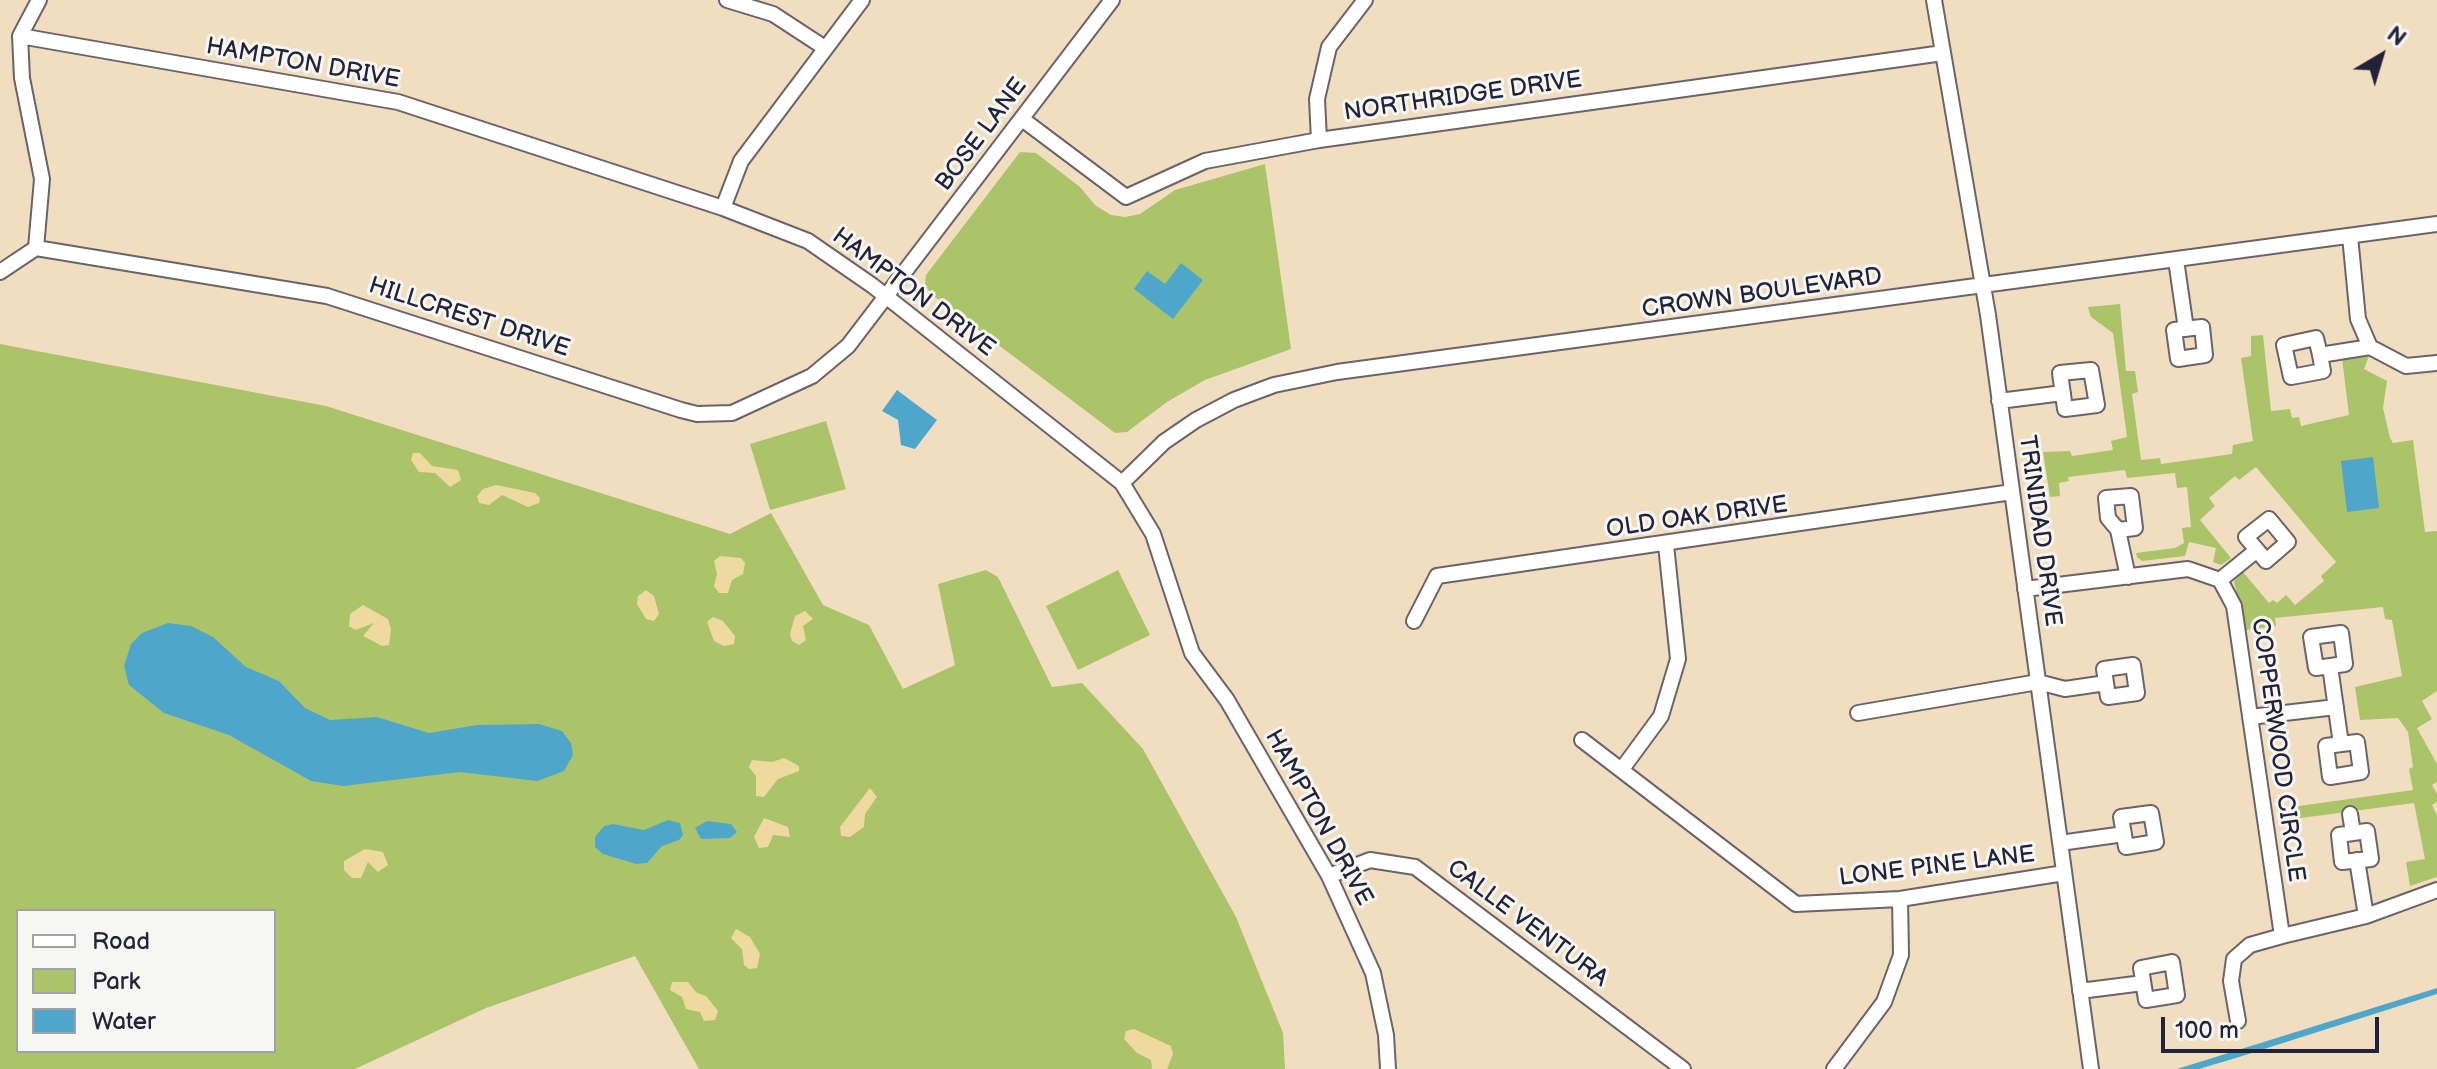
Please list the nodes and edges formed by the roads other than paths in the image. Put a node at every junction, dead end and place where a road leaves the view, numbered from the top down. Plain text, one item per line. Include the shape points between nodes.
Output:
1 (39, 0) edge
2 (727, 0) edge
3 (862, 0) edge
4 (1112, 0) edge
5 (1365, 0) edge
6 (1934, 0) edge
7 (20, 36) junction
8 (825, 48) junction
9 (1943, 53) junction
10 (1022, 119) junction
11 (1319, 140) junction
12 (723, 208) junction
13 (2437, 224) edge
14 (2350, 236) junction
15 (36, 248) junction
16 (2176, 260) junction
17 (0, 272) edge
18 (1982, 287) junction
19 (886, 296) junction
20 (2186, 329) dead end
21 (2370, 347) junction
22 (2320, 355) dead end
23 (2437, 363) edge
24 (2063, 393) dead end
25 (1999, 401) junction
26 (1122, 483) junction
27 (2012, 492) junction
28 (2118, 530) dead end
29 (1666, 545) junction
30 (2257, 550) dead end
31 (2128, 577) junction
32 (2220, 580) junction
33 (2025, 589) junction
34 (1414, 621) dead end
35 (2330, 666) dead end
36 (2038, 682) junction
37 (2106, 683) dead end
38 (2336, 707) junction
39 (1858, 713) dead end
40 (2250, 717) junction
41 (1582, 740) dead end
42 (2341, 744) dead end
43 (1622, 769) junction
44 (2350, 814) dead end
45 (2124, 834) dead end
46 (2060, 843) junction
47 (2064, 873) junction
48 (1329, 876) junction
49 (2437, 890) edge
50 (1900, 899) junction
51 (2366, 916) junction
52 (2282, 936) junction
53 (2143, 983) dead end
54 (2080, 991) junction
55 (2238, 1021) dead end
56 (1388, 1069) edge
57 (1683, 1069) edge
58 (1834, 1069) edge
59 (2091, 1069) edge

1 - 7 street
2 - 8 street via 773,14
3 - 8 street
4 - 10 street, BOSE LANE
5 - 11 street via 1329,47 1317,99
6 - 9 street, TRINIDAD DRIVE
7 - 12 street, HAMPTON DRIVE via 398,102
7 - 15 street via 22,78 42,179
8 - 12 street via 741,161
9 - 11 street, NORTHRIDGE DRIVE
9 - 18 street, TRINIDAD DRIVE
10 - 11 street, NORTHRIDGE DRIVE via 1126,197 1205,161
10 - 19 street, BOSE LANE
12 - 19 street, HAMPTON DRIVE via 808,241
13 - 14 street, CROWN BOULEVARD
14 - 16 street, CROWN BOULEVARD
14 - 21 street via 2358,319
15 - 17 street
15 - 19 street, HILLCREST DRIVE via 336,299 708,415 743,410 826,367
16 - 18 street, CROWN BOULEVARD
16 - 20 street
18 - 25 street, TRINIDAD DRIVE
18 - 26 street, CROWN BOULEVARD via 1274,385 1196,420
19 - 26 street, HAMPTON DRIVE
21 - 22 street
21 - 23 street via 2406,366
24 - 25 street
25 - 27 street, TRINIDAD DRIVE
26 - 48 street, HAMPTON DRIVE via 1153,534 1192,653 1227,700
27 - 29 street, OLD OAK DRIVE
27 - 33 street, TRINIDAD DRIVE
28 - 31 street
29 - 34 street, OLD OAK DRIVE via 1437,576
29 - 43 street via 1678,659 1661,716
30 - 32 street
31 - 32 street via 2188,569
31 - 33 street
32 - 40 street, COPPERWOOD CIRCLE via 2234,606
33 - 36 street, TRINIDAD DRIVE
35 - 38 street
36 - 37 street via 2065,689
36 - 39 street
36 - 46 street, TRINIDAD DRIVE
38 - 40 street
38 - 42 street
40 - 52 street, COPPERWOOD CIRCLE
41 - 43 street, LONE PINE LANE
43 - 50 street, LONE PINE LANE via 1796,904
44 - 51 street via 2353,833 2367,831 2371,859 2357,860
45 - 46 street
46 - 47 street, TRINIDAD DRIVE
47 - 50 street, LONE PINE LANE
47 - 54 street, TRINIDAD DRIVE
48 - 56 street, HAMPTON DRIVE via 1373,973
48 - 57 street, CALLE VENTURA via 1370,860 1415,867
49 - 51 street
50 - 58 street via 1901,955 1884,1002
51 - 52 street
52 - 55 street via 2250,945 2234,959 2231,981
53 - 54 street
54 - 59 street, TRINIDAD DRIVE

